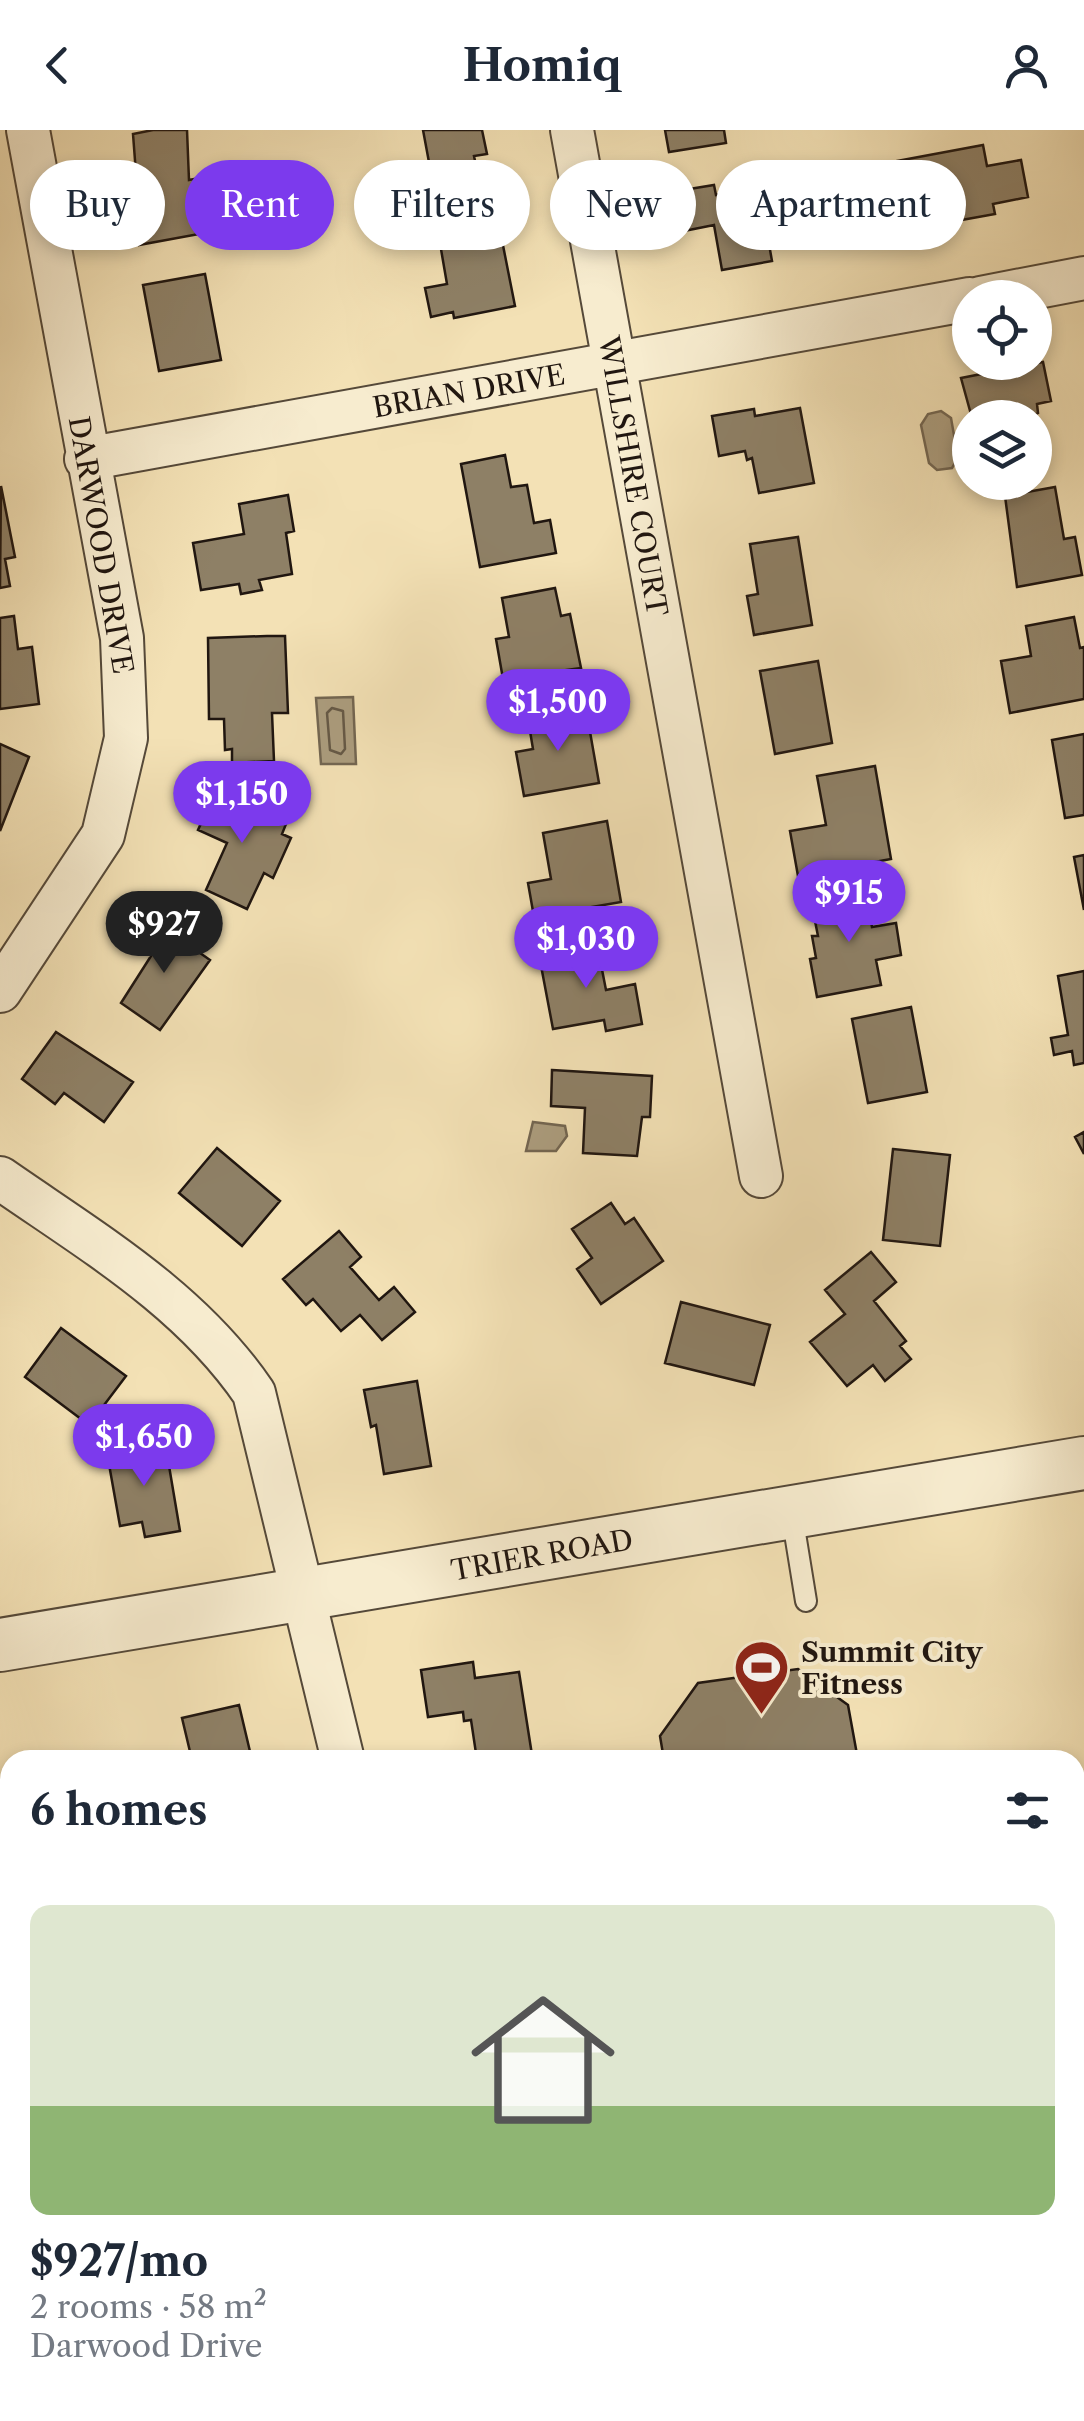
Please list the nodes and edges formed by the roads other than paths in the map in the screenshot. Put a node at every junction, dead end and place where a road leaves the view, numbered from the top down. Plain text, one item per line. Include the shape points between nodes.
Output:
1 (28, 130) edge
2 (572, 130) edge
3 (1084, 278) edge
4 (1052, 284) edge
5 (952, 302) edge
6 (613, 366) junction
7 (86, 458) junction
8 (0, 991) edge
9 (760, 1176) dead end
10 (0, 1178) edge
11 (1084, 1463) edge
12 (792, 1513) junction
13 (304, 1595) junction
14 (806, 1601) dead end
15 (0, 1646) edge
16 (341, 1750) edge

1 - 7 street, DARWOOD DRIVE
2 - 6 street, WILLSHIRE COURT
3 - 4 street
5 - 6 street, BRIAN DRIVE
6 - 7 street, BRIAN DRIVE
6 - 9 street, WILLSHIRE COURT
7 - 8 street, DARWOOD DRIVE via 122,638 126,738 103,835
10 - 13 street via 164,1293 225,1350 254,1394 266,1428
11 - 12 street, TRIER ROAD
12 - 13 street, TRIER ROAD
12 - 14 lane
13 - 15 street, TRIER ROAD
13 - 16 street

